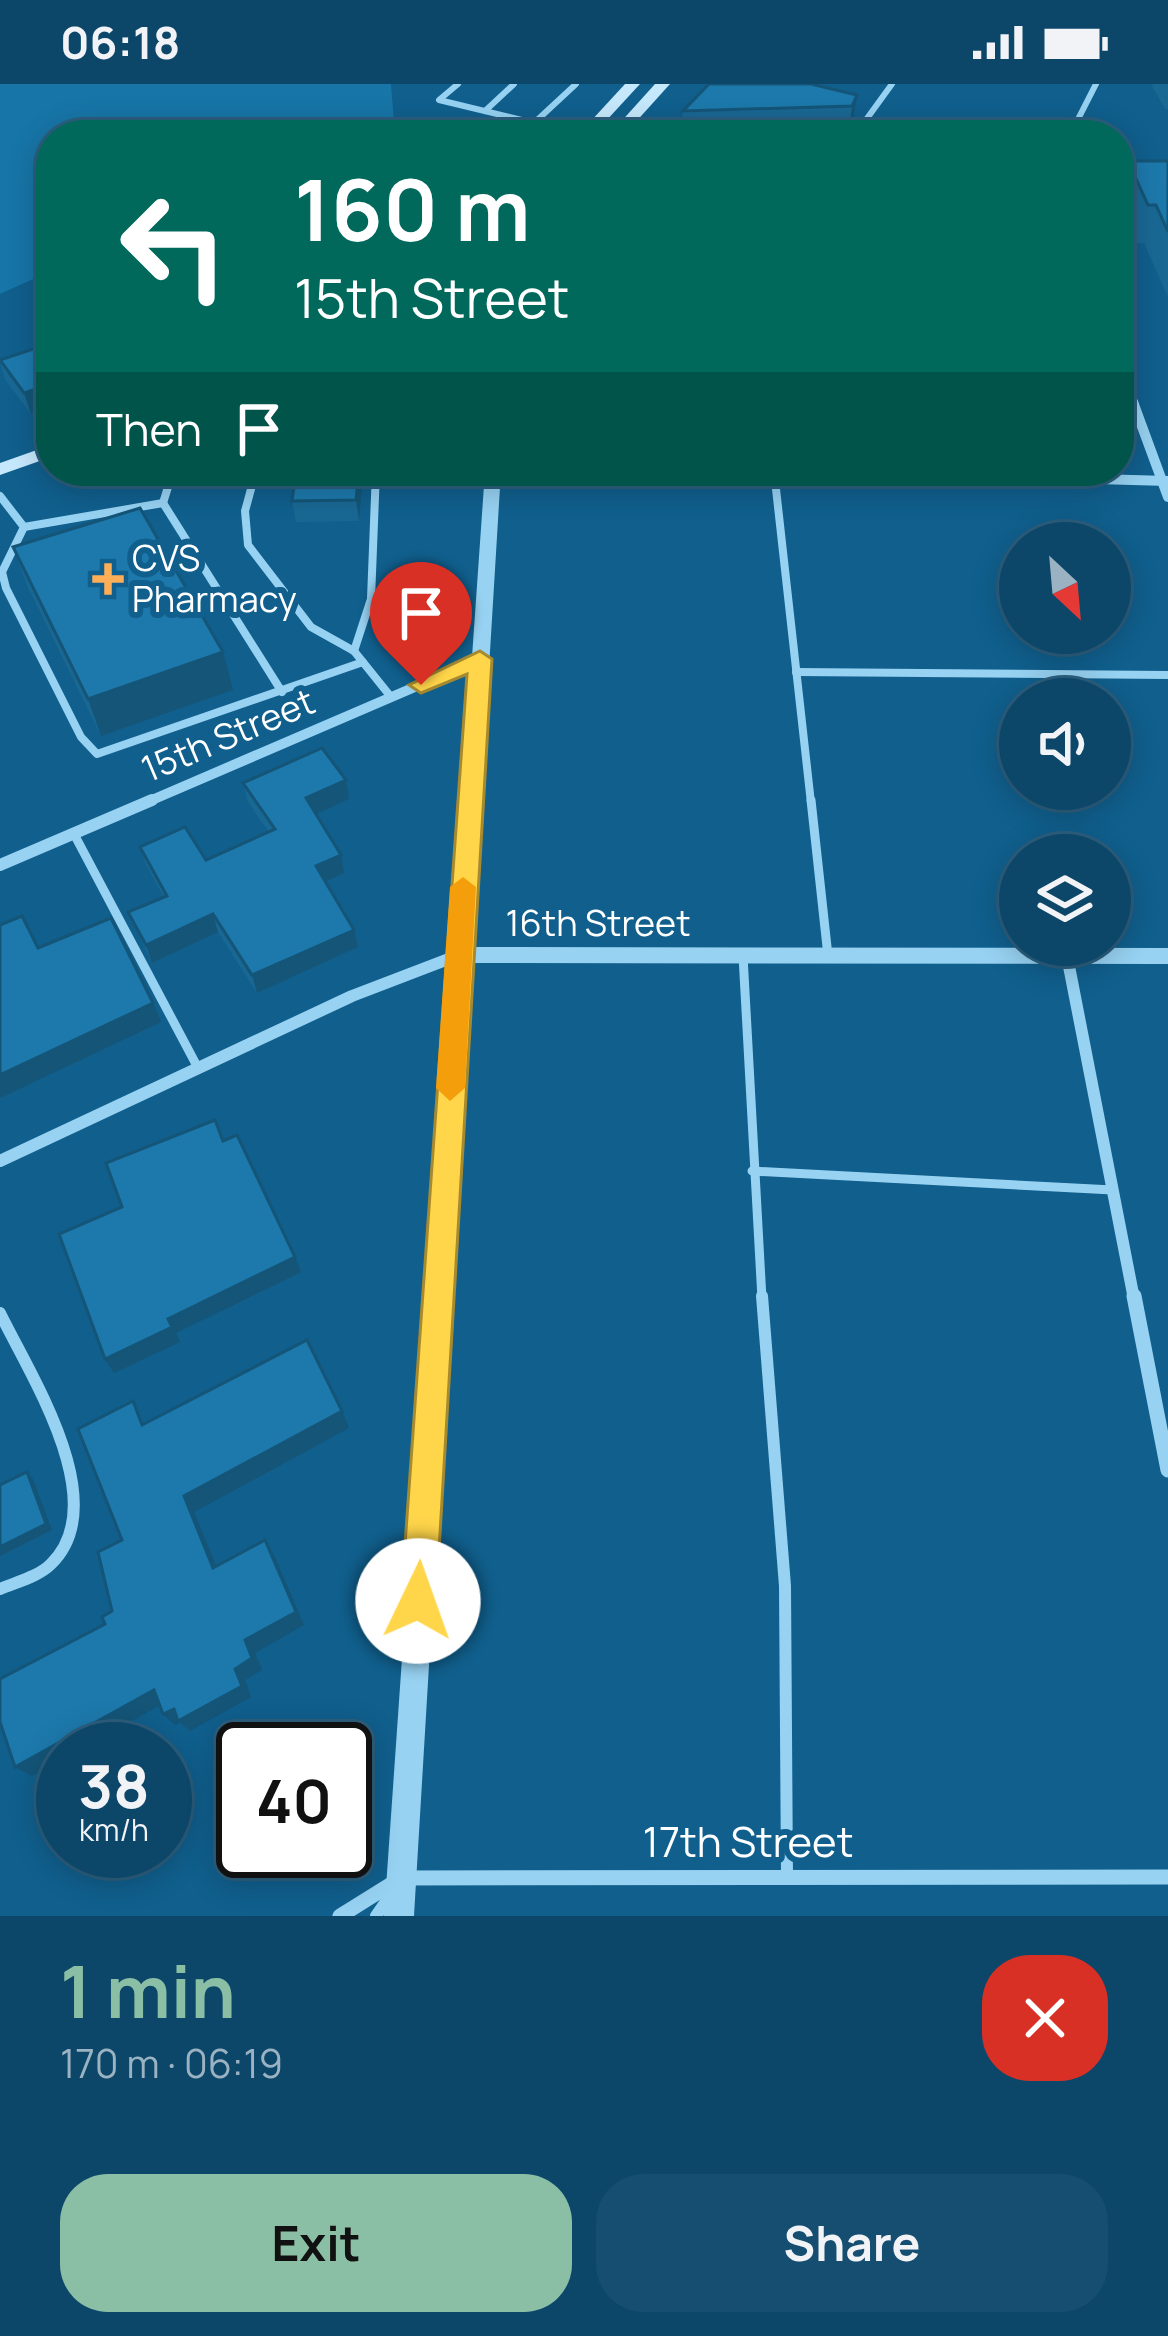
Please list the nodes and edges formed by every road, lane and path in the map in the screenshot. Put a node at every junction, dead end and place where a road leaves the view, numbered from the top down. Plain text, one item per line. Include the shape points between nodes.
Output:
1 (458, 84) edge
2 (514, 84) edge
3 (575, 84) edge
4 (632, 84) edge
5 (663, 84) edge
6 (892, 84) edge
7 (1096, 84) edge
8 (485, 111) junction
9 (522, 120) edge
10 (537, 120) edge
11 (599, 120) edge
12 (630, 120) edge
13 (866, 120) edge
14 (1078, 120) edge
15 (1134, 182) edge
16 (1168, 182) edge
17 (1134, 401) edge
18 (36, 457) edge
19 (0, 470) edge
20 (1134, 480) edge
21 (1165, 481) edge
22 (168, 486) edge
23 (252, 486) edge
24 (375, 486) edge
25 (492, 486) edge
26 (776, 486) edge
27 (0, 496) edge
28 (1168, 497) edge
29 (163, 503) junction
30 (24, 527) junction
31 (354, 651) junction
32 (480, 659) junction
33 (363, 662) junction
34 (796, 672) junction
35 (1168, 675) edge
36 (282, 692) junction
37 (391, 698) junction
38 (74, 833) junction
39 (0, 866) edge
40 (459, 955) junction
41 (743, 956) junction
42 (828, 956) junction
43 (999, 956) edge
44 (1131, 956) edge
45 (1168, 956) edge
46 (1069, 966) edge
47 (198, 1068) junction
48 (0, 1161) edge
49 (752, 1171) junction
50 (1113, 1190) junction
51 (0, 1313) edge
52 (1168, 1470) edge
53 (0, 1589) edge
54 (1168, 1877) edge
55 (401, 1878) junction
56 (787, 1878) junction
57 (340, 1916) edge
58 (376, 1916) edge
59 (399, 1916) edge

1 - 8 lane via 440,100
2 - 8 lane
3 - 10 lane
4 - 11 main road
5 - 12 main road
6 - 13 lane
7 - 14 lane
8 - 9 lane
15 - 16 street
17 - 21 street
18 - 19 main road
20 - 21 street
21 - 28 street
22 - 29 lane
23 - 31 lane via 248,545 311,627
24 - 31 lane via 371,599
25 - 32 street
26 - 34 lane
27 - 30 lane
29 - 30 lane
29 - 36 lane
30 - 36 lane via 2,572 6,588 97,754
31 - 33 lane
32 - 37 street, 15th Street
32 - 40 street
33 - 36 lane
33 - 37 lane
34 - 35 lane
34 - 42 lane
37 - 38 street, 15th Street
38 - 39 street, 15th Street
38 - 47 lane
40 - 41 street, 16th Street
40 - 47 street, 16th Street
40 - 55 street
41 - 42 street, 16th Street
41 - 49 lane
42 - 43 street, 16th Street
44 - 45 street, 16th Street
46 - 50 street
47 - 48 street, 16th Street
49 - 50 lane
49 - 56 lane via 785,1586
50 - 52 street
51 - 53 lane via 77,1493 72,1534 50,1565
54 - 56 street, 17th Street
55 - 56 street, 17th Street
55 - 57 street
55 - 58 lane
55 - 59 street

